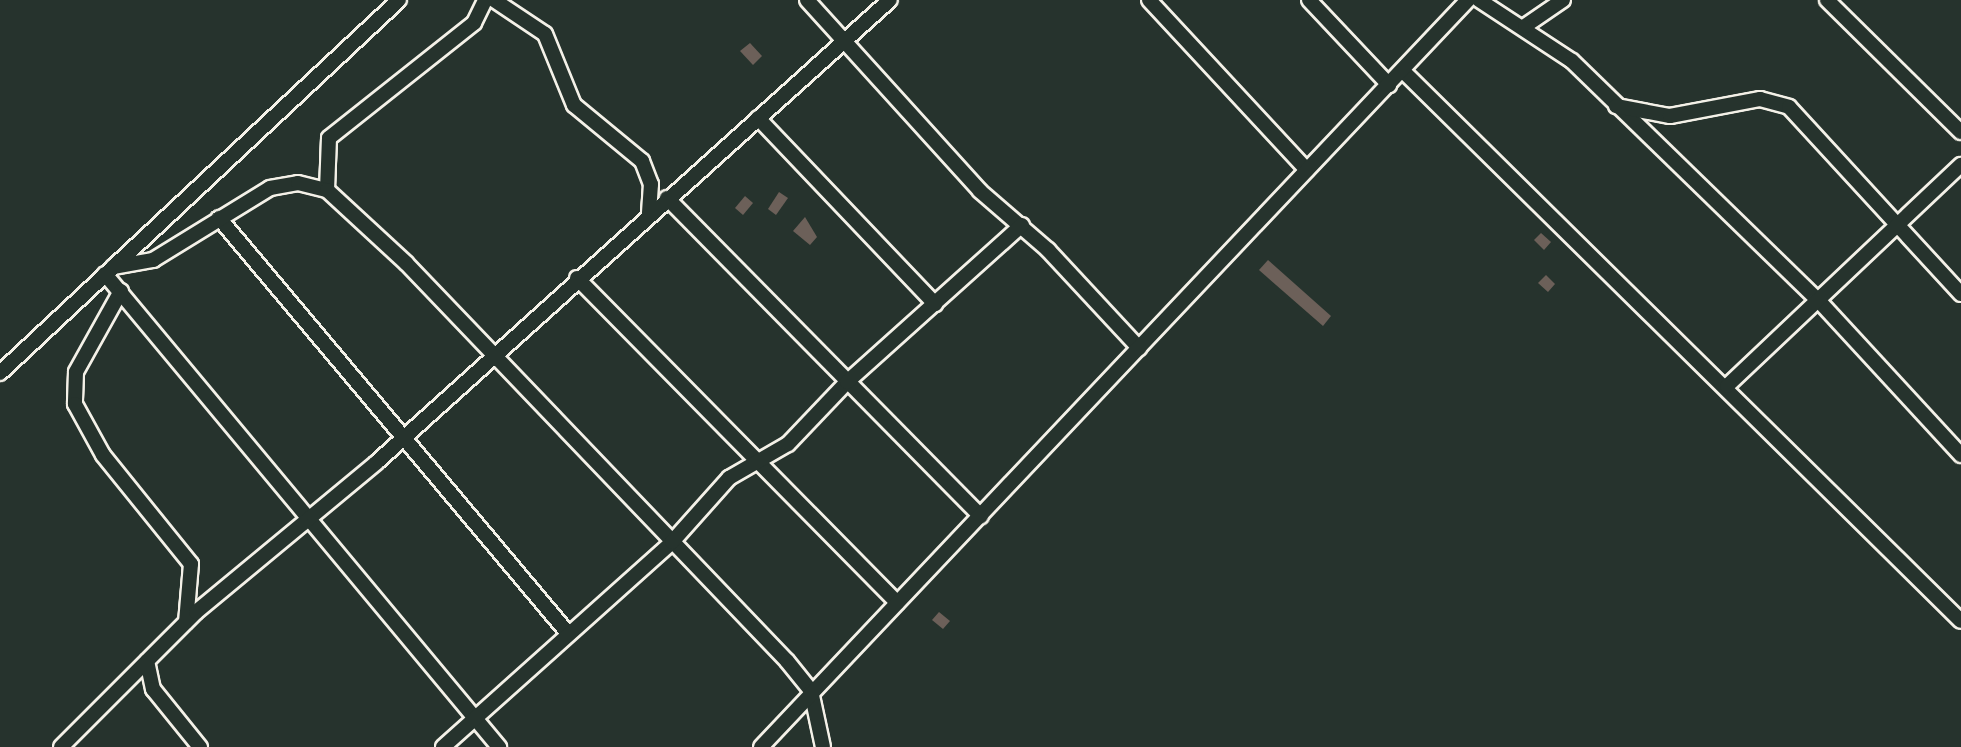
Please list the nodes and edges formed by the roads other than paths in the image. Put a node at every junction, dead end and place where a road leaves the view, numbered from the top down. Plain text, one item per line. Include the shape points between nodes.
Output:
1 (399, 0) edge
2 (485, 0) edge
3 (494, 0) edge
4 (807, 0) edge
5 (890, 0) edge
6 (1149, 0) edge
7 (1309, 0) edge
8 (1468, 0) edge
9 (1479, 0) edge
10 (1563, 0) edge
11 (1827, 0) edge
12 (1525, 26) junction
13 (845, 43) junction
14 (1403, 71) junction
15 (1389, 85) junction
16 (1616, 106) junction
17 (758, 118) junction
18 (1961, 132) edge
19 (1961, 165) edge
20 (1307, 170) junction
21 (327, 190) junction
22 (667, 198) junction
23 (649, 213) junction
24 (219, 218) junction
25 (1022, 225) junction
26 (1896, 227) junction
27 (109, 270) junction
28 (577, 278) junction
29 (121, 291) junction
30 (1961, 294) edge
31 (1818, 300) junction
32 (935, 304) junction
33 (1139, 348) junction
34 (493, 358) junction
35 (0, 373) edge
36 (847, 382) junction
37 (1727, 386) junction
38 (401, 441) junction
39 (1961, 455) edge
40 (757, 461) junction
41 (981, 516) junction
42 (308, 521) junction
43 (672, 542) junction
44 (897, 603) junction
45 (1961, 621) edge
46 (186, 622) junction
47 (567, 632) junction
48 (147, 661) junction
49 (811, 691) junction
50 (475, 718) junction
51 (61, 747) edge
52 (200, 747) edge
53 (443, 747) edge
54 (499, 747) edge
55 (761, 747) edge
56 (823, 747) edge

1 - 27 street
2 - 21 street via 474,23 329,138
3 - 23 street via 545,34 568,97 642,161 651,184
4 - 13 street
5 - 13 street
6 - 20 street
7 - 15 street
8 - 14 street
9 - 12 street
10 - 12 street
11 - 18 street
12 - 16 street
13 - 17 street
13 - 25 street via 980,191
14 - 15 street
14 - 37 street
15 - 20 street
16 - 26 street via 1670,116 1778,101 1800,117
16 - 31 street
17 - 22 street
17 - 32 street
19 - 26 street
20 - 33 street
21 - 24 street via 298,183 270,188
21 - 34 street via 406,263
22 - 23 street
22 - 36 street
23 - 28 street
24 - 27 street via 153,260
24 - 38 street
25 - 32 street
25 - 33 street
26 - 30 street
26 - 31 street
27 - 29 street
27 - 35 street
28 - 34 street
28 - 40 street
29 - 42 street
29 - 46 street via 76,372 75,404 103,455 191,564
31 - 37 street
31 - 39 street
32 - 36 street
33 - 41 street
34 - 38 street
34 - 43 street
36 - 40 street via 807,428
36 - 41 street
37 - 45 street
38 - 42 street
38 - 47 street
40 - 43 street via 729,478
40 - 44 street
41 - 44 street
42 - 46 street
42 - 50 street
43 - 47 street
43 - 49 street
44 - 49 street
46 - 48 street
47 - 50 street
48 - 51 street
48 - 52 street via 153,689
49 - 55 street
49 - 56 street
50 - 53 street
50 - 54 street

